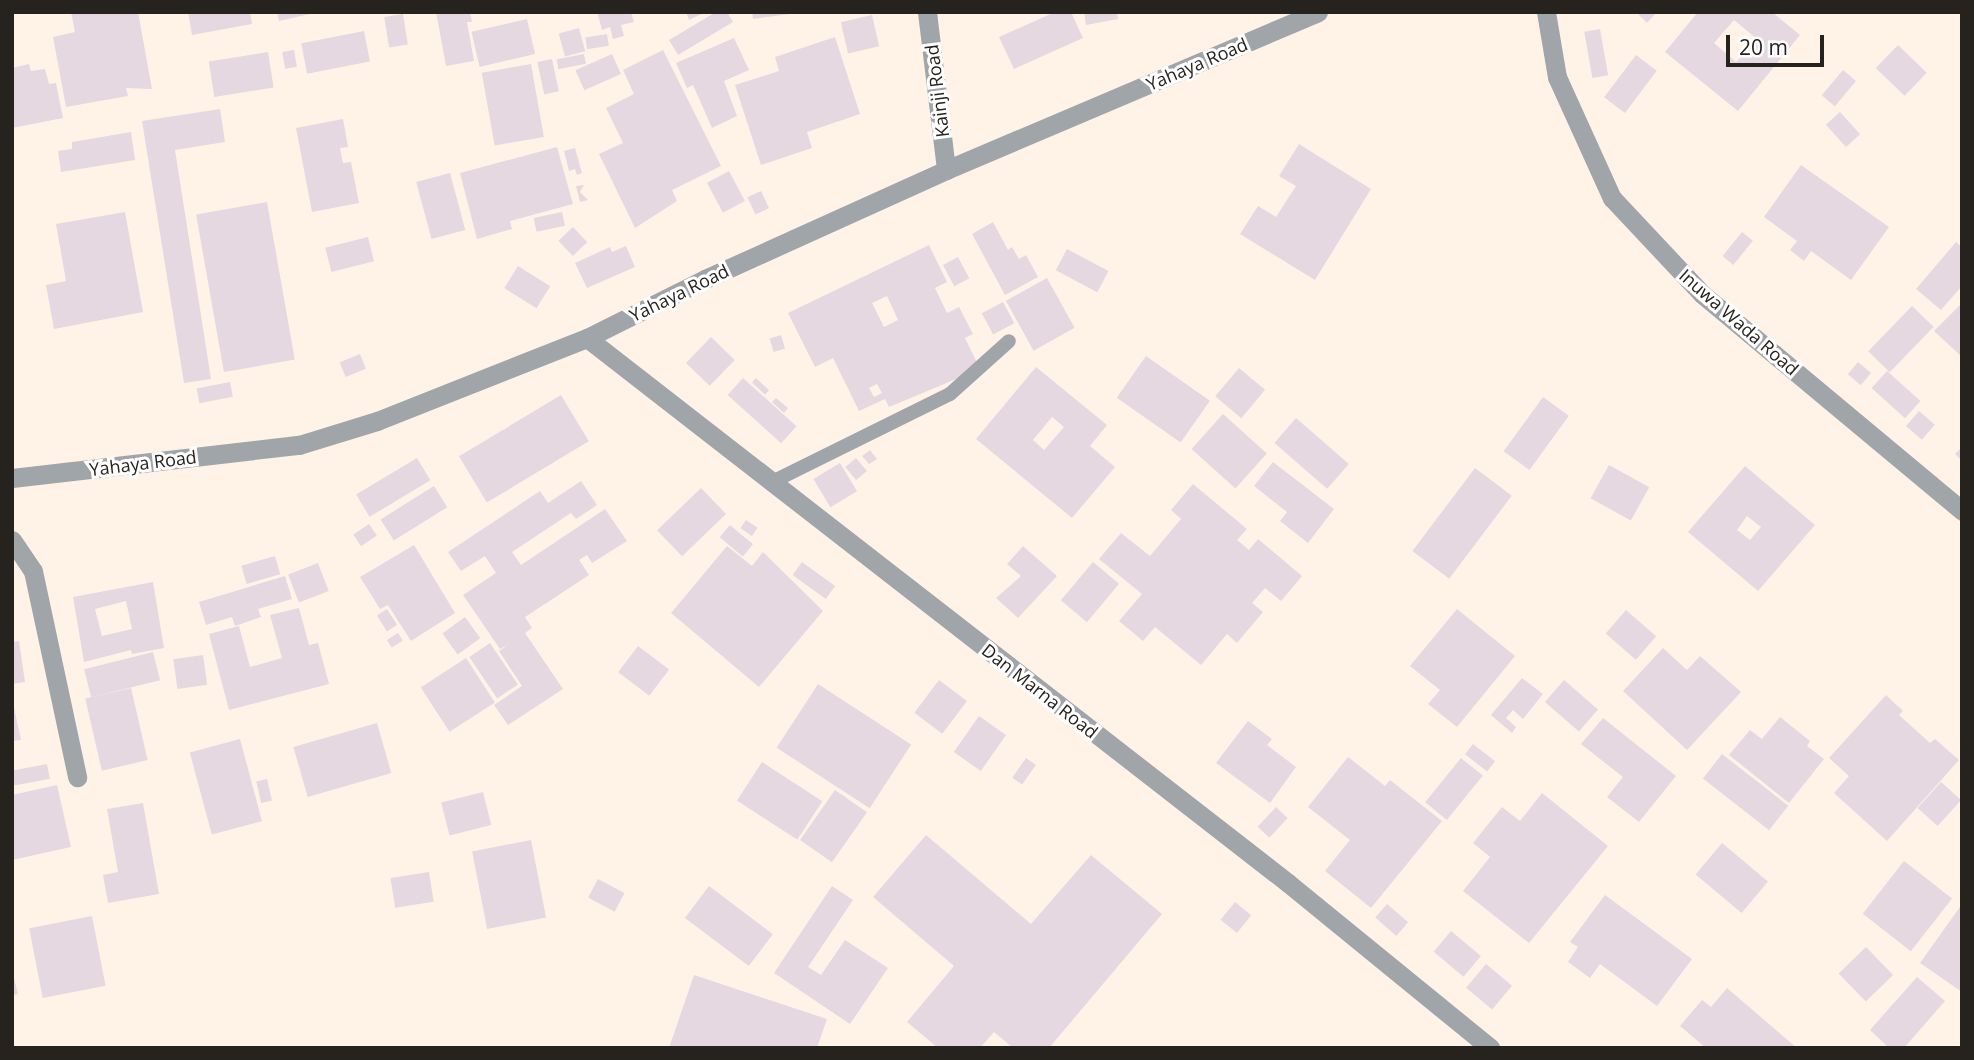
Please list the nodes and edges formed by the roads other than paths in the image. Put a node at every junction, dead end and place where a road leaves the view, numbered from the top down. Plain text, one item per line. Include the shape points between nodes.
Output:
1 (927, 12) edge
2 (1318, 12) edge
3 (1546, 12) edge
4 (946, 170) junction
5 (587, 338) junction
6 (1009, 341) dead end
7 (12, 478) edge
8 (772, 482) junction
9 (1962, 511) edge
10 (12, 540) edge
11 (77, 777) dead end
12 (1490, 1048) edge

1 - 4 street, Kainji Road
2 - 4 street, Yahaya Road
3 - 9 street, Inuwa Wada Road via 1557,76 1612,198 1702,295
4 - 5 street, Yahaya Road
5 - 7 street, Yahaya Road via 377,421 299,445
5 - 8 street, Dan Marna Road
6 - 8 lane via 950,394
8 - 12 street, Dan Marna Road via 1288,883
10 - 11 street via 33,571

